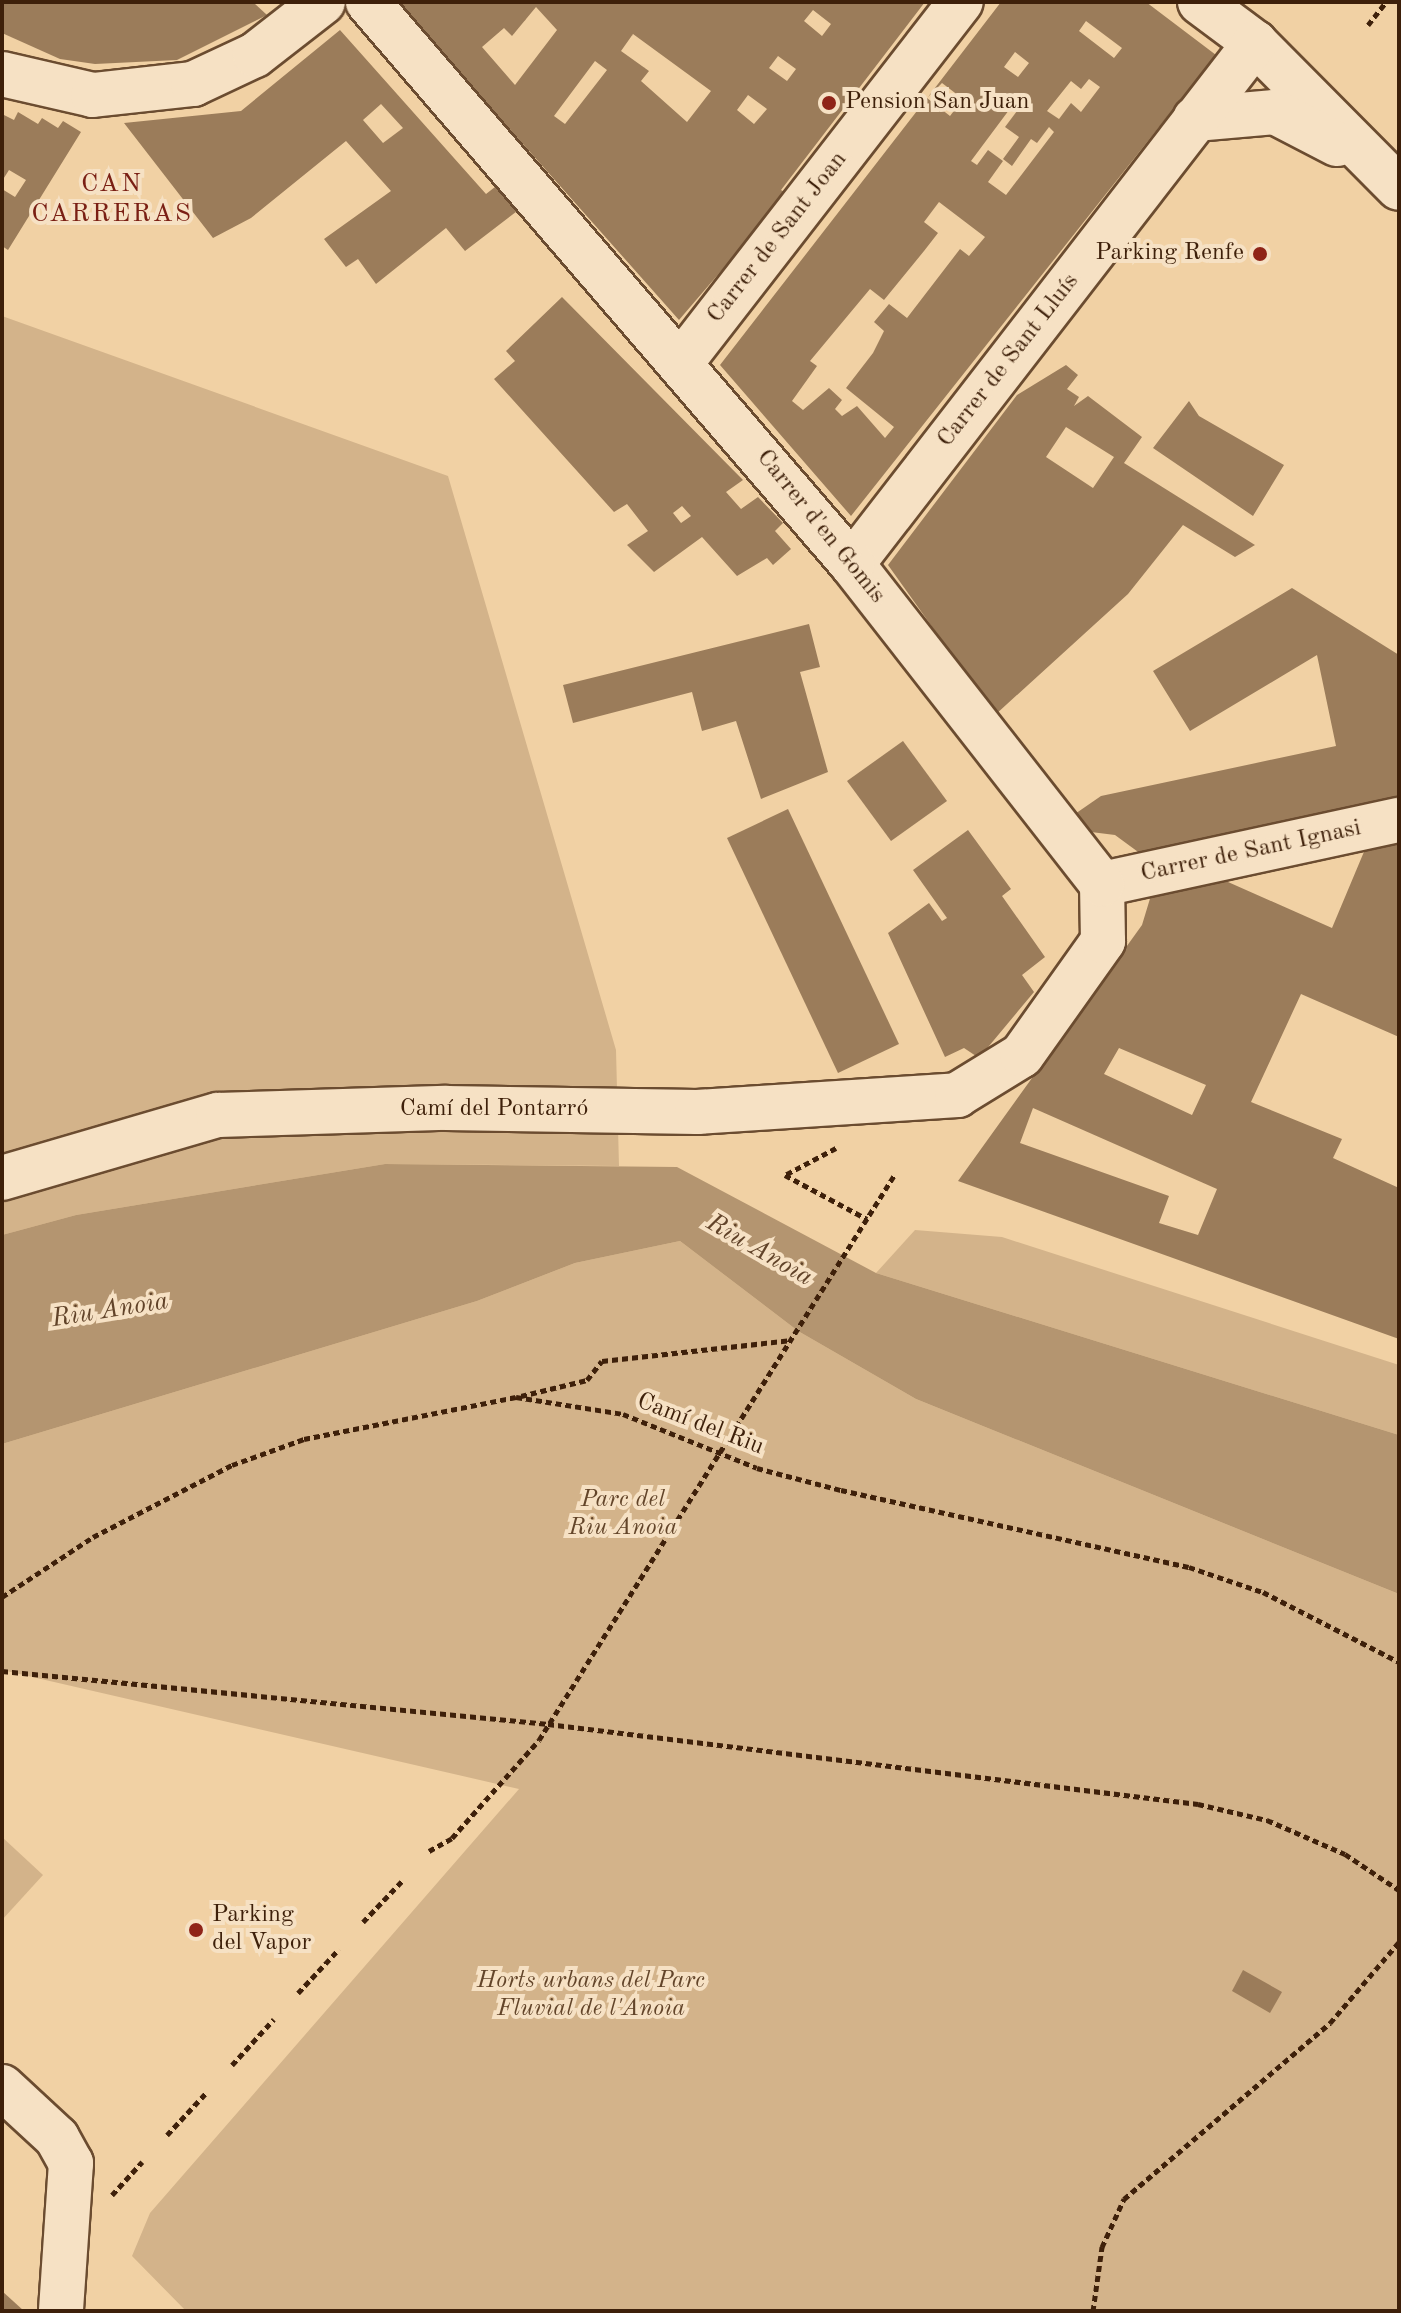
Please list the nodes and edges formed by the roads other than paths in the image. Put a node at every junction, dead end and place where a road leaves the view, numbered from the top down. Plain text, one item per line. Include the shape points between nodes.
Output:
1 (323, 2) edge
2 (368, 2) edge
3 (961, 2) edge
4 (1200, 2) edge
5 (1255, 43) junction
6 (2, 74) edge
7 (1195, 119) junction
8 (1385, 176) edge
9 (683, 360) junction
10 (852, 564) junction
11 (1399, 820) edge
12 (1102, 884) junction
13 (2, 1178) edge
14 (2, 2087) edge
15 (61, 2311) edge

1 - 6 street via 255,55 177,87 93,95
2 - 9 street, Carrer d'en Gomis
3 - 9 street, Carrer de Sant Joan
4 - 5 street
5 - 7 street, Carrer de Sant Lluís
5 - 8 street
7 - 8 street via 1275,112
7 - 10 street, Carrer de Sant Lluís
9 - 10 street, Carrer d'en Gomis
10 - 12 street, Carrer d'en Gomis
11 - 12 street, Carrer de Sant Ignasi
12 - 13 street, Camí del Pontarró via 1103,941 1022,1055 992,1080 927,1099 697,1112 446,1108 218,1115
14 - 15 street via 57,2138 71,2163

